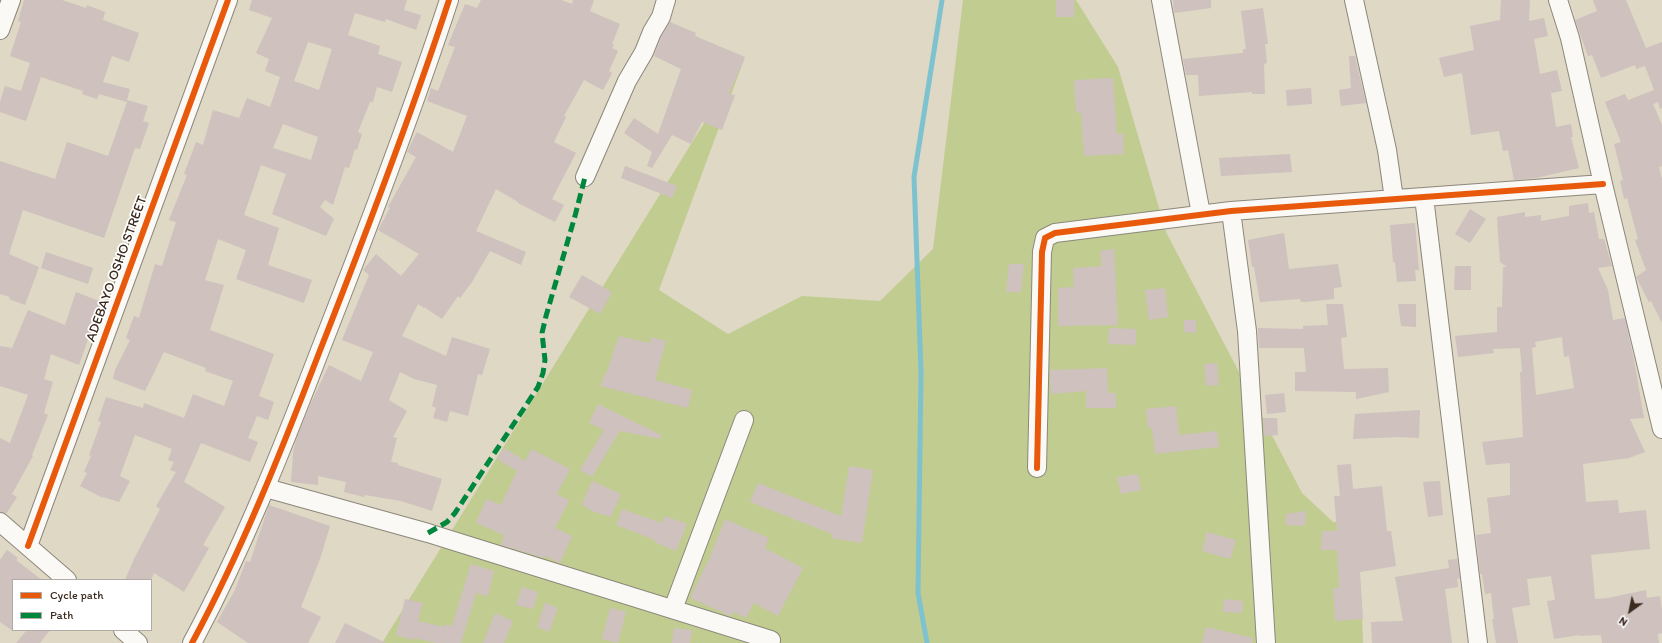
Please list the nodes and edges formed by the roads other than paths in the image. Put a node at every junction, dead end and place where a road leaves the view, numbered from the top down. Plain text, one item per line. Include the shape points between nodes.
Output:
1 (10, 0) edge
2 (228, 0) edge
3 (449, 0) edge
4 (666, 0) edge
5 (1161, 0) edge
6 (1354, 0) edge
7 (1558, 0) edge
8 (0, 30) edge
9 (585, 177) dead end
10 (1603, 184) junction
11 (1424, 197) junction
12 (1394, 199) junction
13 (1231, 211) junction
14 (1201, 214) junction
15 (1655, 366) edge
16 (744, 420) dead end
17 (1662, 429) edge
18 (1037, 468) dead end
19 (266, 488) junction
20 (0, 522) edge
21 (28, 546) junction
22 (66, 579) edge
23 (673, 609) junction
24 (124, 631) edge
25 (771, 640) dead end
26 (138, 643) edge
27 (192, 643) edge
28 (1266, 643) edge
29 (1478, 643) edge

1 - 8 street
2 - 21 street, ADEBAYO OSHO STREET
3 - 19 street via 354,266
4 - 9 street via 661,17 627,81
5 - 14 street
6 - 12 street via 1387,150
7 - 10 street via 1570,38
10 - 11 street
10 - 15 street
11 - 12 street
11 - 29 street
12 - 13 street
13 - 14 street
13 - 28 street via 1247,331
14 - 18 street via 1056,233 1045,238 1042,252
15 - 17 street
16 - 23 street
19 - 23 street via 428,533
19 - 27 street via 217,597
20 - 21 street
21 - 22 street
23 - 25 street
24 - 26 street

